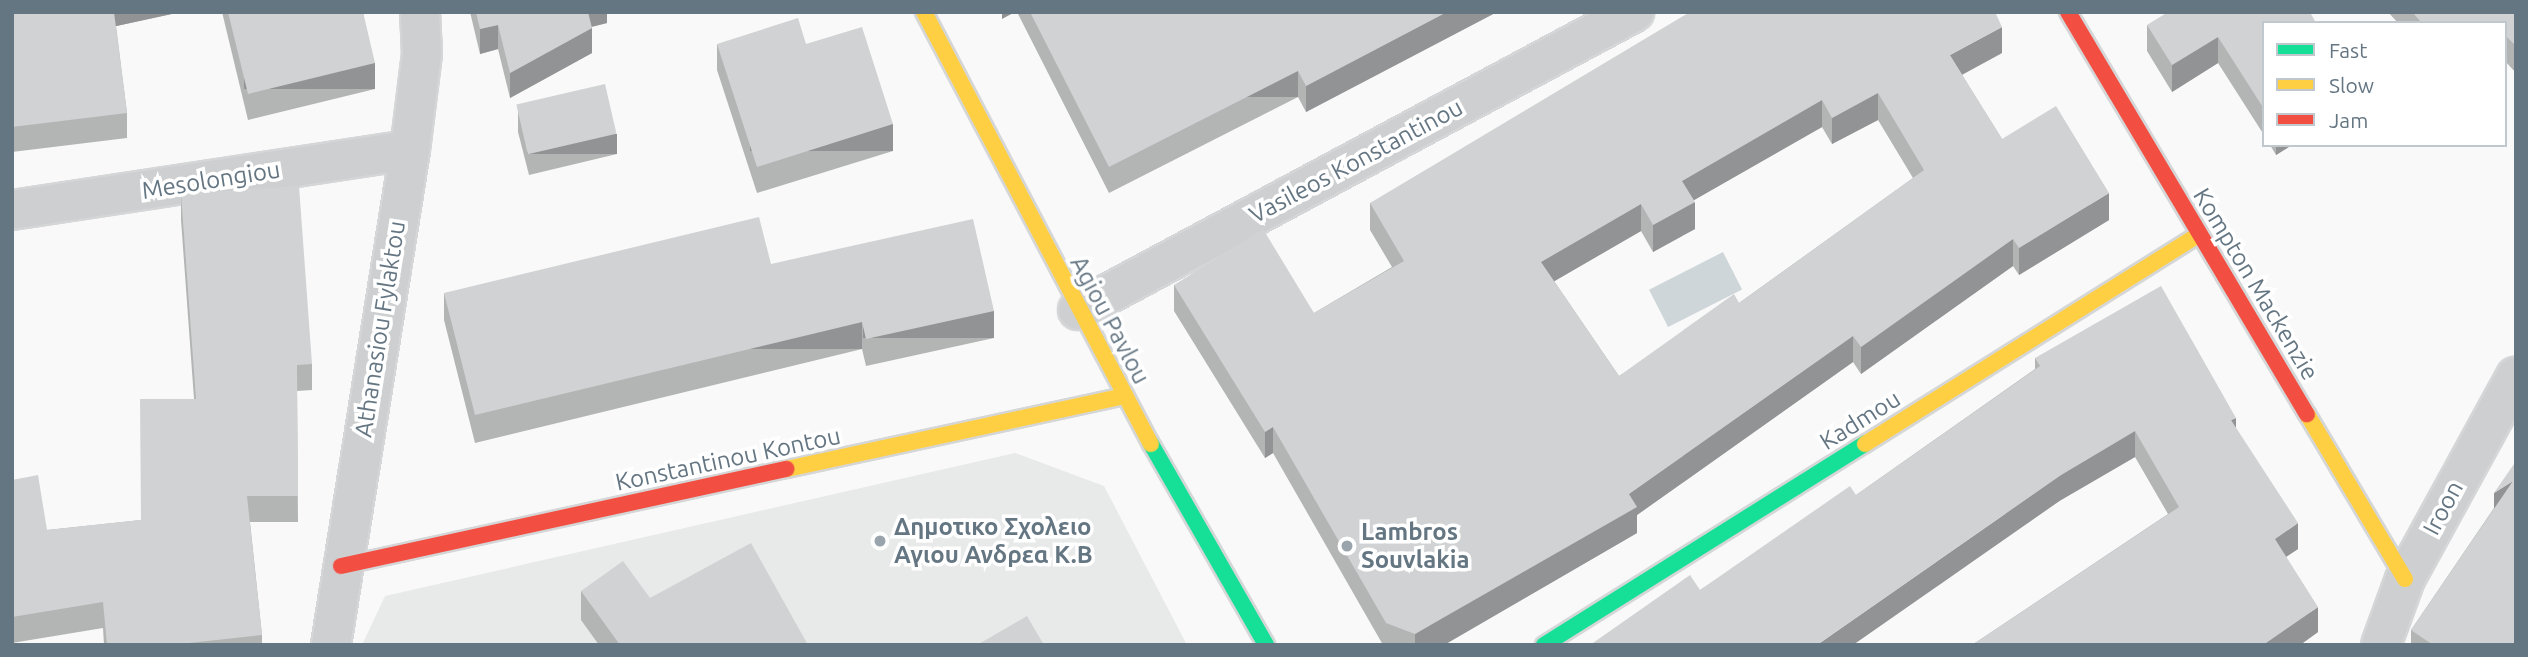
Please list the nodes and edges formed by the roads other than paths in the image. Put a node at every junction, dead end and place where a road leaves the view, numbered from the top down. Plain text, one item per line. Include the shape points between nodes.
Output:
1 (419, 12) edge
2 (925, 12) edge
3 (1634, 12) edge
4 (2068, 12) edge
5 (410, 150) junction
6 (12, 210) edge
7 (2200, 234) junction
8 (1078, 310) junction
9 (2516, 376) edge
10 (1125, 396) junction
11 (341, 566) junction
12 (2406, 579) junction
13 (331, 645) edge
14 (1266, 645) edge
15 (1544, 645) edge
16 (2381, 645) edge

1 - 5 street, Athanasiou Fylaktou via 422,54
2 - 8 street, Agiou Pavlou
3 - 8 street, Vasileos Konstantinou
4 - 7 street, Kompton Mackenzie
5 - 6 street, Mesolongiou
5 - 11 street, Athanasiou Fylaktou
7 - 12 street, Kompton Mackenzie
7 - 15 street, Kadmou
8 - 10 street, Agiou Pavlou
9 - 12 street, Iroon
10 - 11 street, Konstantinou Kontou
10 - 14 street, Agiou Pavlou
11 - 13 street, Athanasiou Fylaktou
12 - 16 street, Iroon

